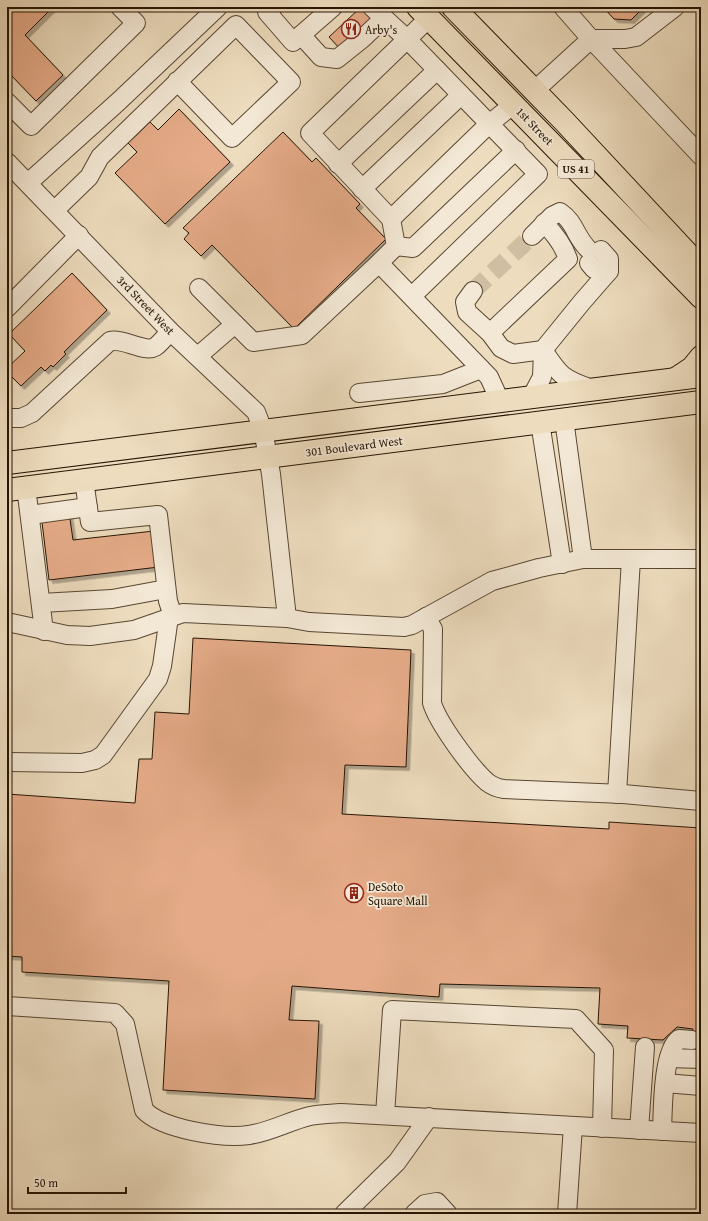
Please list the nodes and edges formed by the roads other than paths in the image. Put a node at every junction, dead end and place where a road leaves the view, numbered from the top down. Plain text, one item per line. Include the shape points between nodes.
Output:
1 (120, 7) edge
2 (218, 7) edge
3 (273, 7) edge
4 (333, 7) edge
5 (453, 7) edge
6 (564, 7) edge
7 (675, 7) edge
8 (378, 13) edge
9 (424, 13) edge
10 (300, 35) junction
11 (407, 39) junction
12 (591, 39) junction
13 (437, 70) junction
14 (177, 81) junction
15 (534, 91) junction
16 (461, 95) junction
17 (7, 102) edge
18 (514, 104) junction
19 (489, 124) junction
20 (516, 150) junction
21 (701, 156) edge
22 (7, 162) edge
23 (338, 164) junction
24 (28, 183) junction
25 (362, 189) junction
26 (55, 210) junction
27 (391, 219) junction
28 (79, 235) junction
29 (396, 246) junction
30 (672, 252) junction
31 (701, 260) edge
32 (379, 263) junction
33 (701, 268) edge
34 (199, 288) dead end
35 (473, 291) tunnel mouth
36 (412, 296) junction
37 (701, 297) edge
38 (7, 308) edge
39 (701, 313) edge
40 (235, 324) junction
41 (170, 331) junction
42 (490, 333) junction
43 (543, 350) junction
44 (198, 356) junction
45 (701, 357) edge
46 (481, 369) junction
47 (701, 376) edge
48 (677, 378) junction
49 (593, 389) junction
50 (359, 393) dead end
51 (532, 396) junction
52 (500, 401) junction
53 (701, 402) edge
54 (7, 418) edge
55 (564, 419) junction
56 (540, 422) junction
57 (263, 430) junction
58 (267, 456) junction
59 (7, 463) edge
60 (84, 480) junction
61 (17, 489) edge
62 (88, 506) junction
63 (30, 515) junction
64 (583, 559) junction
65 (701, 559) edge
66 (631, 560) junction
67 (562, 564) junction
68 (166, 588) junction
69 (41, 604) junction
70 (171, 617) junction
71 (426, 617) junction
72 (287, 618) junction
73 (7, 622) edge
74 (44, 631) junction
75 (7, 762) edge
76 (616, 794) junction
77 (701, 801) edge
78 (7, 1006) edge
79 (692, 1040) dead end
80 (645, 1048) dead end
81 (669, 1058) junction
82 (701, 1059) edge
83 (665, 1083) junction
84 (701, 1086) edge
85 (385, 1115) junction
86 (429, 1117) junction
87 (573, 1126) junction
88 (602, 1128) junction
89 (639, 1130) junction
90 (662, 1131) junction
91 (701, 1133) edge
92 (344, 1214) edge
93 (414, 1214) edge
94 (448, 1214) edge
95 (567, 1214) edge

1 - 17 street via 136,23 31,126
2 - 24 street
3 - 10 street via 267,12 293,42
4 - 10 street
5 - 15 main road, 1st Street / US 41
6 - 12 street
7 - 12 street via 636,37
8 - 10 street via 357,44 337,59 321,57
8 - 11 street
9 - 11 street
9 - 18 main road, 1st Street / US 41
11 - 13 street
11 - 23 street via 310,133
12 - 15 street
12 - 21 street
13 - 16 street
13 - 23 street
14 - 14 street via 236,25 291,82 232,138
14 - 26 street via 100,157 89,177
15 - 30 main road, 1st Street / US 41
16 - 19 street
16 - 25 street
18 - 19 street
18 - 30 main road, 1st Street / US 41
19 - 20 street
19 - 27 street
20 - 29 street via 413,248
20 - 36 street via 538,174
22 - 24 street, 3rd Street West
23 - 25 street
24 - 26 street, 3rd Street West
25 - 27 street
26 - 28 street, 3rd Street West
27 - 29 street
28 - 38 street
28 - 41 street, 3rd Street West
29 - 32 street
30 - 31 main road
30 - 33 main road, 1st Street / US 41
30 - 37 main road, 1st Street / US 41
30 - 39 main road
32 - 36 street
32 - 40 street via 302,335 253,342
34 - 40 street
35 - 42 street via 465,302 467,312
36 - 46 street
40 - 44 street
41 - 44 street, 3rd Street West
41 - 54 street via 155,347 148,348 117,339 110,341 32,413 21,418
42 - 43 street via 501,348 513,354
42 - 43 street via 568,259 556,236 538,229 560,212 569,218 590,251 609,271
43 - 49 street via 554,368 569,381
43 - 51 street via 542,377
44 - 57 street, 3rd Street West via 256,412
45 - 48 main road via 692,368
46 - 50 street via 443,384
46 - 52 street via 489,377
47 - 48 main road
48 - 49 main road
49 - 51 main road
51 - 52 main road
52 - 57 main road
53 - 55 main road, 301 Boulevard West
55 - 56 main road, 301 Boulevard West
55 - 64 street
56 - 58 main road, 301 Boulevard West
56 - 67 street
57 - 58 street, 3rd Street West
57 - 59 main road
58 - 60 main road, 301 Boulevard West
58 - 72 street, 3rd Street West
60 - 61 main road, 301 Boulevard West
60 - 62 street
61 - 63 street
62 - 63 street
62 - 68 street via 90,522 158,515
63 - 69 street
64 - 66 street
64 - 67 street
65 - 66 street
66 - 76 street
67 - 71 street via 492,582
68 - 69 street via 112,598
68 - 70 street
69 - 74 street
70 - 72 street via 191,612
70 - 74 street via 134,630 113,634 67,635
70 - 75 street via 158,679 103,755 82,763
71 - 72 street via 412,625 395,627 309,622
71 - 76 street via 433,629 432,703 444,728 487,782 504,789
73 - 74 street
76 - 77 street
78 - 85 street via 115,1013 124,1024 144,1110 160,1121 182,1128 247,1136 311,1116 341,1113
79 - 81 street via 680,1039 676,1042
80 - 89 street
81 - 82 street
81 - 83 street
83 - 84 street
83 - 90 street
85 - 86 street
85 - 88 street via 392,1010 576,1019 604,1050
86 - 87 street
86 - 92 street via 397,1162
87 - 88 street
87 - 95 street
88 - 89 street
89 - 90 street
90 - 91 street
93 - 94 street via 424,1204 437,1202

